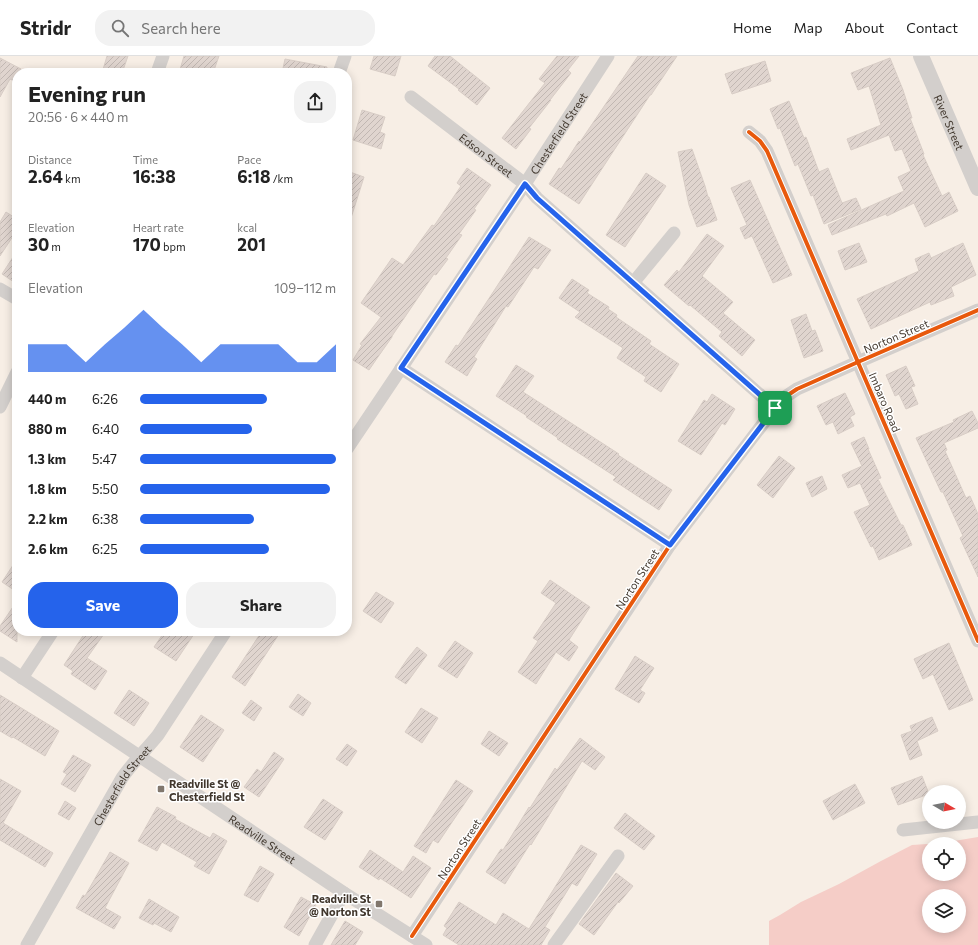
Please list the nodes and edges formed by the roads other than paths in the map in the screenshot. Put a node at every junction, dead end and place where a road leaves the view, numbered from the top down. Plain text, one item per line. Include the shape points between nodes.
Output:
1 (163, 56) edge
2 (345, 56) edge
3 (608, 56) edge
4 (921, 56) edge
5 (159, 68) edge
6 (341, 68) edge
7 (410, 97) dead end
8 (748, 132) dead end
9 (525, 184) junction
10 (978, 188) edge
11 (674, 232) dead end
12 (633, 283) junction
13 (0, 289) edge
14 (12, 296) edge
15 (978, 310) edge
16 (858, 362) junction
17 (401, 368) junction
18 (12, 382) edge
19 (0, 407) edge
20 (775, 408) junction
21 (352, 442) edge
22 (670, 545) junction
23 (51, 636) edge
24 (223, 636) edge
25 (978, 640) edge
26 (1, 665) edge
27 (22, 678) junction
28 (139, 756) junction
29 (978, 822) edge
30 (903, 830) dead end
31 (618, 856) dead end
32 (344, 893) junction
33 (412, 936) junction
34 (27, 945) edge
35 (315, 945) edge
36 (426, 945) edge
37 (554, 945) edge

1 - 5 street
2 - 6 street
3 - 9 street, Chesterfield Street
4 - 10 street, River Street
7 - 9 street, Edson Street
8 - 16 street, Imbaro Road via 760,141 767,151
9 - 12 street, Edson Street via 537,198
9 - 17 street, Chesterfield Street
11 - 12 street
12 - 20 street, Edson Street
13 - 14 street
15 - 16 street, Norton Street
16 - 20 street, Norton Street via 797,389
16 - 25 street, Imbaro Road
17 - 21 street, Chesterfield Street
17 - 22 street
18 - 19 street
20 - 22 street, Norton Street
22 - 33 street, Norton Street
23 - 27 street
24 - 28 street, Chesterfield Street via 158,735
26 - 27 street, Readville Street
27 - 28 street, Readville Street
28 - 32 street, Readville Street
28 - 34 street, Chesterfield Street via 122,778
29 - 30 street
31 - 37 street
32 - 33 street, Readville Street
32 - 35 street
33 - 36 street, Readville Street

